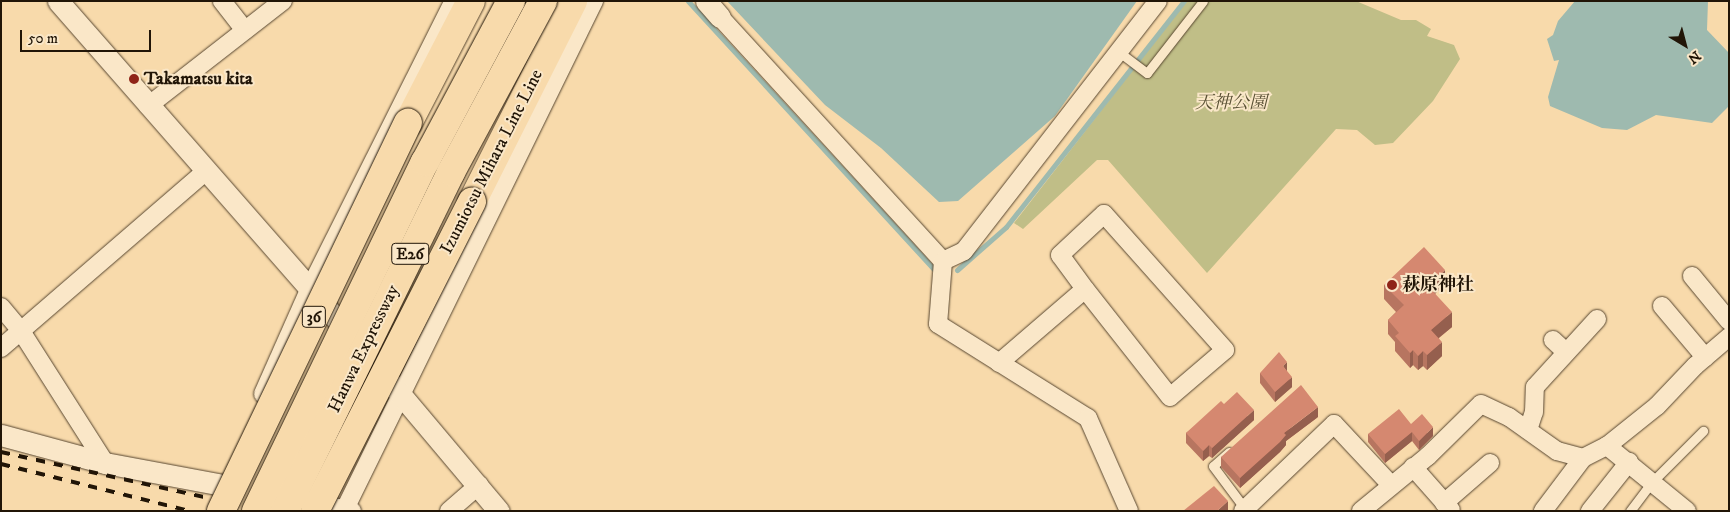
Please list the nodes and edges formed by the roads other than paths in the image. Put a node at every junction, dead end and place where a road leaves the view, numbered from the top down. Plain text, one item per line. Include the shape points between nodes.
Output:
1 (58, 1) edge
2 (222, 1) edge
3 (283, 1) edge
4 (454, 1) edge
5 (471, 1) edge
6 (511, 1) edge
7 (542, 1) edge
8 (573, 1) edge
9 (594, 1) edge
10 (706, 1) edge
11 (1158, 1) edge
12 (1203, 1) edge
13 (720, 17) joint
14 (245, 30) junction
15 (1119, 52) junction
16 (148, 106) junction
17 (206, 171) junction
18 (943, 261) junction
19 (1692, 276) dead end
20 (310, 288) junction
21 (1085, 288) junction
22 (1662, 306) dead end
23 (1, 307) edge
24 (1597, 319) dead end
25 (1729, 321) edge
26 (21, 331) junction
27 (1729, 337) edge
28 (1553, 340) dead end
29 (1, 348) edge
30 (1566, 352) junction
31 (1705, 357) junction
32 (999, 362) junction
33 (400, 394) junction
34 (1528, 430) junction
35 (1703, 431) dead end
36 (1, 435) edge
37 (1607, 446) junction
38 (1235, 447) edge
39 (1583, 458) junction
40 (1629, 462) junction
41 (105, 463) junction
42 (1490, 463) dead end
43 (1413, 467) junction
44 (1653, 481) junction
45 (479, 484) junction
46 (1391, 485) junction
47 (221, 498) edge
48 (1448, 507) edge
49 (1366, 509) edge
50 (349, 510) edge
51 (1244, 510) edge
52 (256, 511) edge
53 (285, 511) edge
54 (315, 511) edge
55 (449, 511) edge
56 (499, 511) edge
57 (1129, 511) edge
58 (1543, 511) edge
59 (1590, 511) edge
60 (1630, 511) edge
61 (1687, 511) edge

1 - 16 street
2 - 14 street
3 - 14 street
4 - 20 street
5 - 47 main road, 36, bridge
6 - 52 main road, Hanwa Expressway / E26, bridge via 425,162
7 - 53 main road, Hanwa Expressway / E26, bridge via 451,172
8 - 54 main road, Izumiotsu Mihara Line Line, bridge
9 - 33 street
10 - 13 street
11 - 15 street
12 - 15 lane via 1147,73
13 - 18 street
14 - 16 street
15 - 18 street via 964,251
16 - 17 street
17 - 20 street
17 - 26 street
18 - 32 street via 938,324
19 - 25 street
20 - 33 street
20 - 47 street
21 - 21 street via 1060,255 1104,214 1225,350 1170,397
21 - 32 street
22 - 31 street
23 - 26 street
24 - 30 street
26 - 29 street
26 - 41 street
27 - 31 street
28 - 30 street
30 - 34 street via 1535,386 1534,412
31 - 37 street via 1657,406
32 - 57 street via 1088,418
33 - 45 street
33 - 50 street
34 - 39 street via 1557,451
34 - 43 street via 1481,404
35 - 44 lane
36 - 41 street
37 - 39 street
37 - 40 street
38 - 51 lane via 1213,466
39 - 58 street
40 - 44 street
40 - 59 street
41 - 47 street
42 - 48 street
43 - 46 street
43 - 48 street
44 - 60 lane
44 - 61 street
45 - 55 street
45 - 56 street
46 - 49 street
46 - 51 street via 1334,424
47 - 50 street

